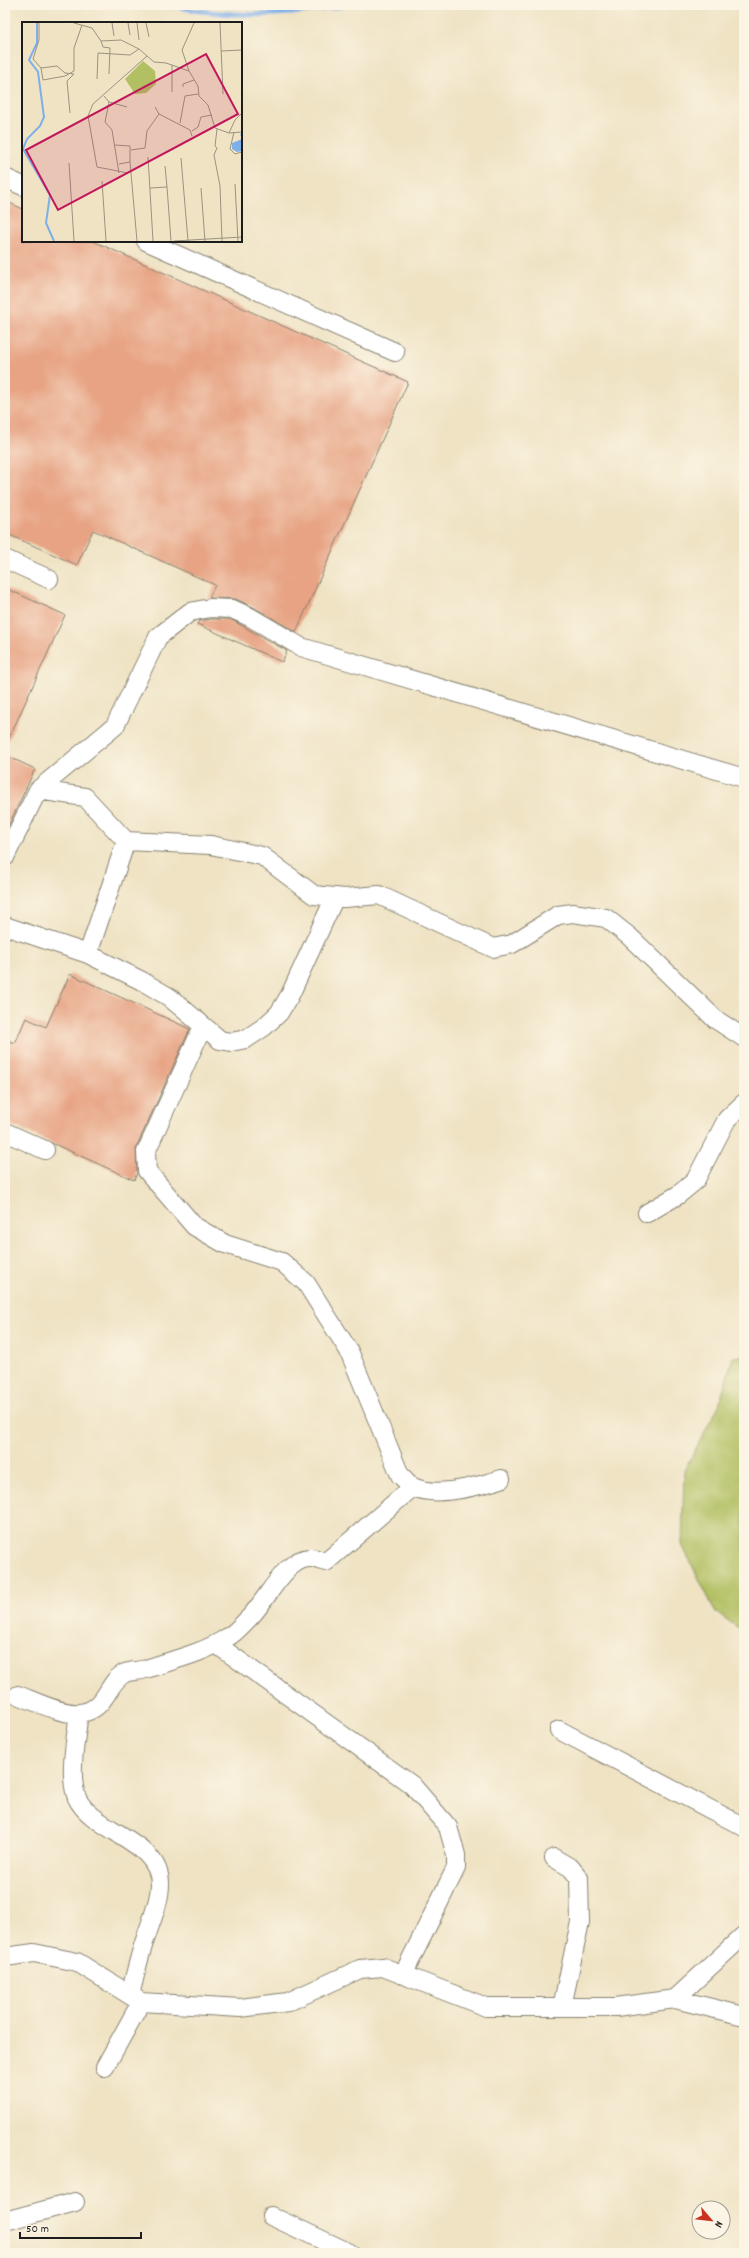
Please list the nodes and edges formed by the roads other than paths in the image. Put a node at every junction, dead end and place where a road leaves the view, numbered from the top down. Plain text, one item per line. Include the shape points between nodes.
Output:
1 (5, 178) edge
2 (22, 186) edge
3 (148, 242) edge
4 (395, 352) dead end
5 (5, 559) edge
6 (49, 579) dead end
7 (744, 778) edge
8 (38, 790) junction
9 (126, 841) junction
10 (5, 857) edge
11 (335, 897) junction
12 (5, 926) edge
13 (88, 954) junction
14 (203, 1026) junction
15 (744, 1038) edge
16 (744, 1103) edge
17 (5, 1132) edge
18 (45, 1150) dead end
19 (646, 1213) dead end
20 (501, 1479) dead end
21 (413, 1487) junction
22 (216, 1644) junction
23 (18, 1695) dead end
24 (79, 1714) junction
25 (558, 1730) dead end
26 (744, 1827) edge
27 (554, 1858) dead end
28 (744, 1934) edge
29 (5, 1957) edge
30 (404, 1975) junction
31 (135, 1999) junction
32 (675, 2000) junction
33 (562, 2007) junction
34 (744, 2016) edge
35 (106, 2066) dead end
36 (75, 2202) dead end
37 (271, 2216) dead end
38 (5, 2221) edge
39 (350, 2253) edge

1 - 2 street
3 - 4 street
5 - 6 street
7 - 8 street via 300,647 250,617 232,610 210,608 190,612 158,637 115,726
8 - 9 street via 85,797
8 - 10 street
9 - 11 street via 211,845 262,856 314,895
9 - 13 street
11 - 14 street via 290,995 279,1013 264,1027 246,1038 231,1042 220,1040
11 - 15 street via 379,895 493,948 512,944 558,915 573,913 606,918 630,937 715,1019
12 - 13 street
13 - 14 street via 168,997
14 - 21 street via 146,1152 147,1171 194,1226 225,1244 282,1262 306,1283 349,1351 400,1475
16 - 19 street via 727,1119 695,1181 678,1195
17 - 18 street
20 - 21 street via 478,1487 433,1492
21 - 22 street via 326,1562 311,1558 299,1560 290,1566 257,1612
22 - 24 street via 145,1669 126,1673 118,1678 105,1699 94,1709
22 - 30 street via 412,1785 448,1827 456,1854 456,1868
23 - 24 street
24 - 31 street via 74,1782 78,1798 89,1813 140,1849 154,1863 159,1876 160,1885 154,1912 140,1954
25 - 26 street
27 - 33 street via 571,1868 579,1878 580,1922
28 - 32 street
29 - 31 street via 34,1953 77,1962
30 - 31 street via 383,1967 360,1969 288,2002 240,2008
30 - 33 street via 486,2007
31 - 35 street
32 - 33 street via 616,2007
32 - 34 street
36 - 38 street
37 - 39 street

